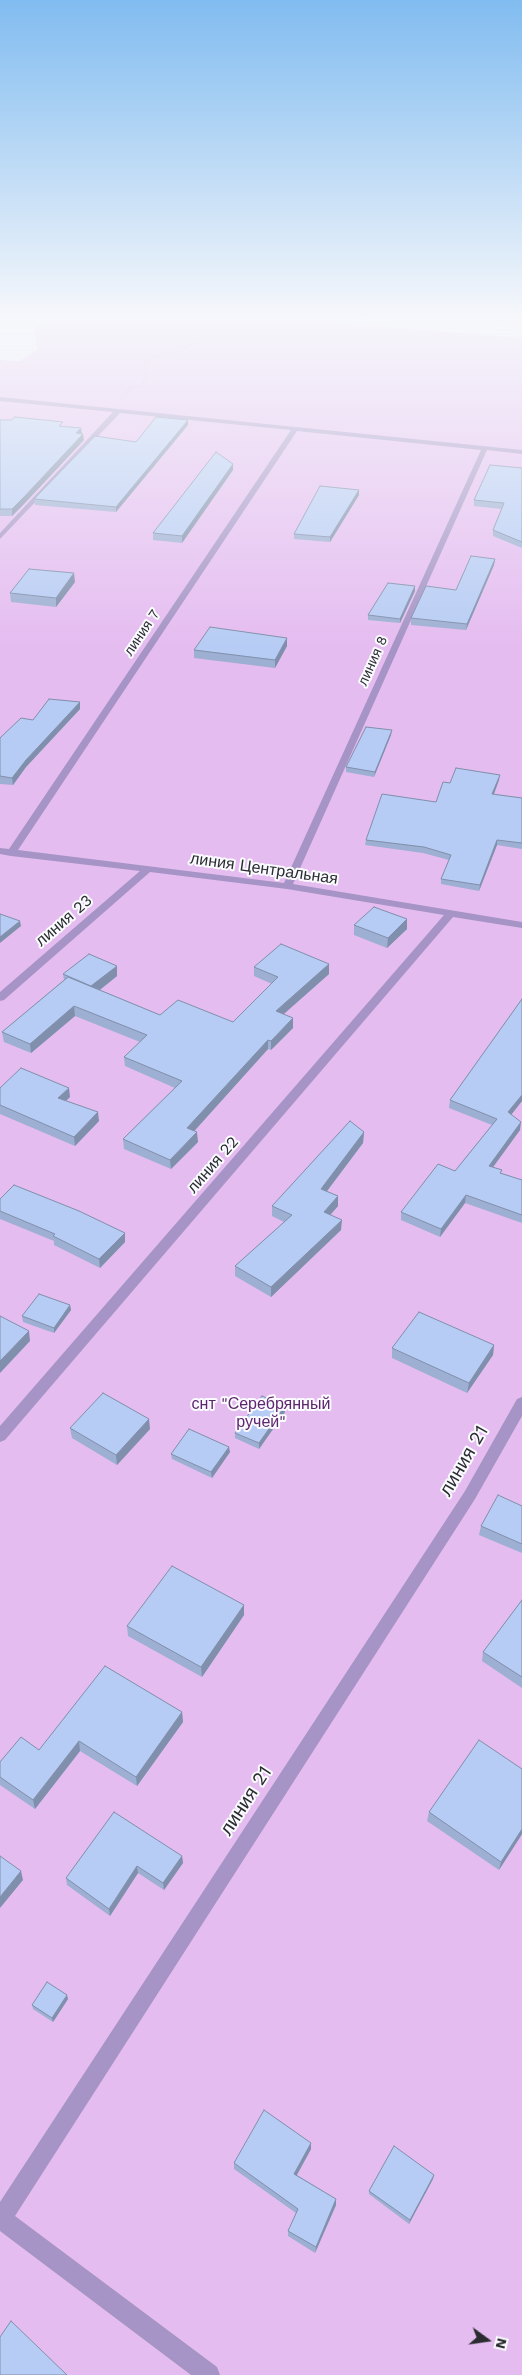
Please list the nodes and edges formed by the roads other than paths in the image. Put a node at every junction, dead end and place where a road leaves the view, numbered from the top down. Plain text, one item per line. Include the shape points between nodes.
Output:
1 (105, 425) edge
2 (254, 425) edge
3 (295, 429) junction
4 (485, 448) junction
5 (522, 452) edge
6 (0, 537) edge
7 (0, 851) edge
8 (11, 853) junction
9 (148, 868) junction
10 (287, 886) junction
11 (450, 914) junction
12 (522, 925) edge
13 (0, 998) edge
14 (522, 1403) edge
15 (0, 1436) edge
16 (0, 2219) edge
17 (209, 2375) edge

1 - 6 street
2 - 3 street
3 - 4 street
3 - 8 street, линия 7
4 - 5 street
4 - 10 street, линия 8
7 - 8 street, линия Центральная
8 - 9 street, линия Центральная
9 - 10 street, линия Центральная
9 - 13 street, линия 23
10 - 11 street, линия Центральная
11 - 12 street, линия Центральная
11 - 15 street, линия 22
14 - 16 street, линия 21 via 465,1503
16 - 17 street

